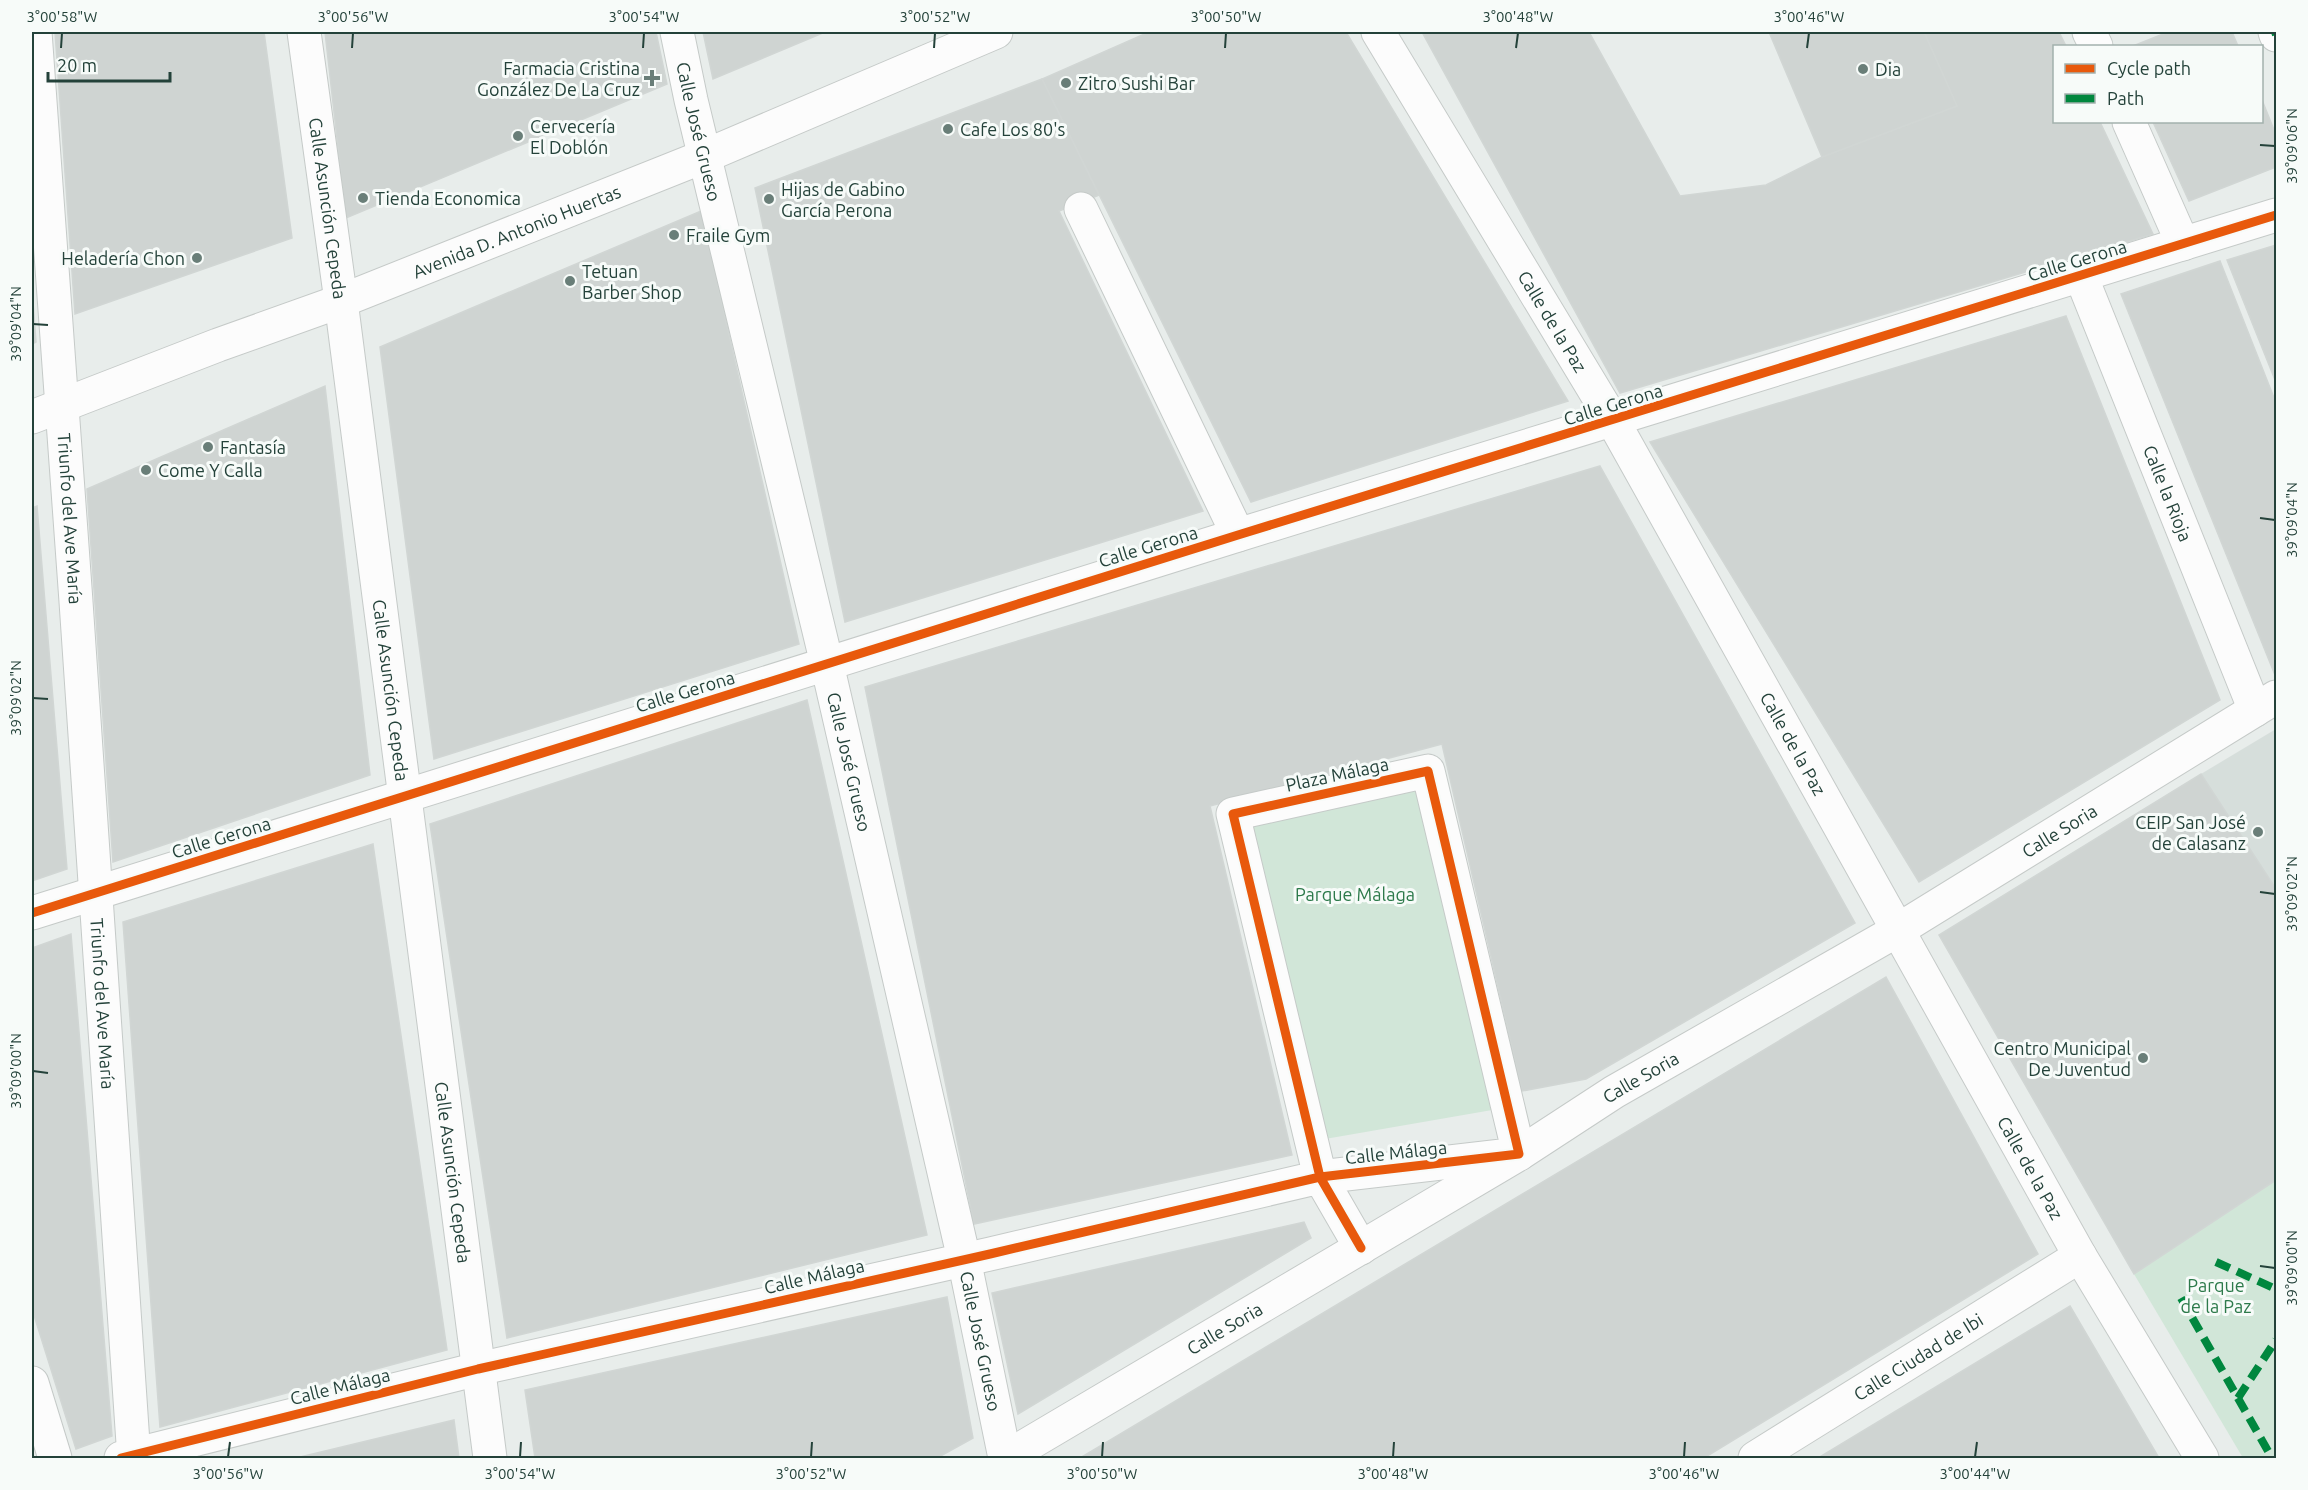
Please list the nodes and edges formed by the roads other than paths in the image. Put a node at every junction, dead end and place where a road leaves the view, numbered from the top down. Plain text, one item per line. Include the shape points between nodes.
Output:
1 (35, 32) edge
2 (303, 32) edge
3 (677, 32) edge
4 (996, 32) edge
5 (1378, 32) edge
6 (2129, 123) edge
7 (705, 156) junction
8 (1081, 209) dead end
9 (2277, 215) edge
10 (2183, 244) junction
11 (2081, 276) junction
12 (341, 301) junction
13 (64, 403) junction
14 (32, 417) edge
15 (1613, 421) junction
16 (1238, 536) junction
17 (827, 664) junction
18 (2266, 703) edge
19 (404, 797) junction
20 (95, 894) junction
21 (32, 913) edge
22 (1898, 930) junction
23 (1519, 1154) junction
24 (1320, 1177) junction
25 (1361, 1248) junction
26 (2080, 1256) junction
27 (963, 1259) junction
28 (478, 1369) junction
29 (32, 1383) edge
30 (130, 1457) edge
31 (55, 1458) edge
32 (490, 1458) edge
33 (1005, 1458) edge
34 (1755, 1458) edge
35 (2202, 1458) edge

1 - 13 street, Triunfo del Ave María
2 - 12 street, Calle Asunción Cepeda
3 - 7 street, Calle José Grueso
4 - 7 street, Avenida D. Antonio Huertas
5 - 15 street, Calle de la Paz
6 - 10 street
7 - 12 street, Avenida D. Antonio Huertas
7 - 17 street, Calle José Grueso
8 - 16 street
9 - 10 street, Calle Gerona
10 - 11 street, Calle Gerona
11 - 15 street, Calle Gerona
11 - 18 street, Calle la Rioja
12 - 13 street, Avenida D. Antonio Huertas
12 - 19 street, Calle Asunción Cepeda
13 - 14 street, Avenida D. Antonio Huertas
13 - 20 street, Triunfo del Ave María
15 - 16 street, Calle Gerona
15 - 22 street, Calle de la Paz
16 - 17 street, Calle Gerona
17 - 19 street, Calle Gerona
17 - 27 street, Calle José Grueso
18 - 22 street, Calle Soria
19 - 20 street, Calle Gerona
19 - 28 street, Calle Asunción Cepeda
20 - 21 street, Calle Gerona
20 - 30 street, Triunfo del Ave María
22 - 23 street, Calle Soria via 1614,1092
22 - 26 street, Calle de la Paz
23 - 24 street, Calle Málaga
23 - 24 street, Plaza Málaga via 1428,771 1233,814
23 - 25 street, Calle Soria
24 - 25 street
24 - 27 street, Calle Málaga
25 - 33 street, Calle Soria
26 - 34 street, Calle Ciudad de Ibi
26 - 35 street, Calle de la Paz
27 - 28 street, Calle Málaga
27 - 33 street, Calle José Grueso
28 - 30 street, Calle Málaga
28 - 32 street, Calle Asunción Cepeda
29 - 31 street

